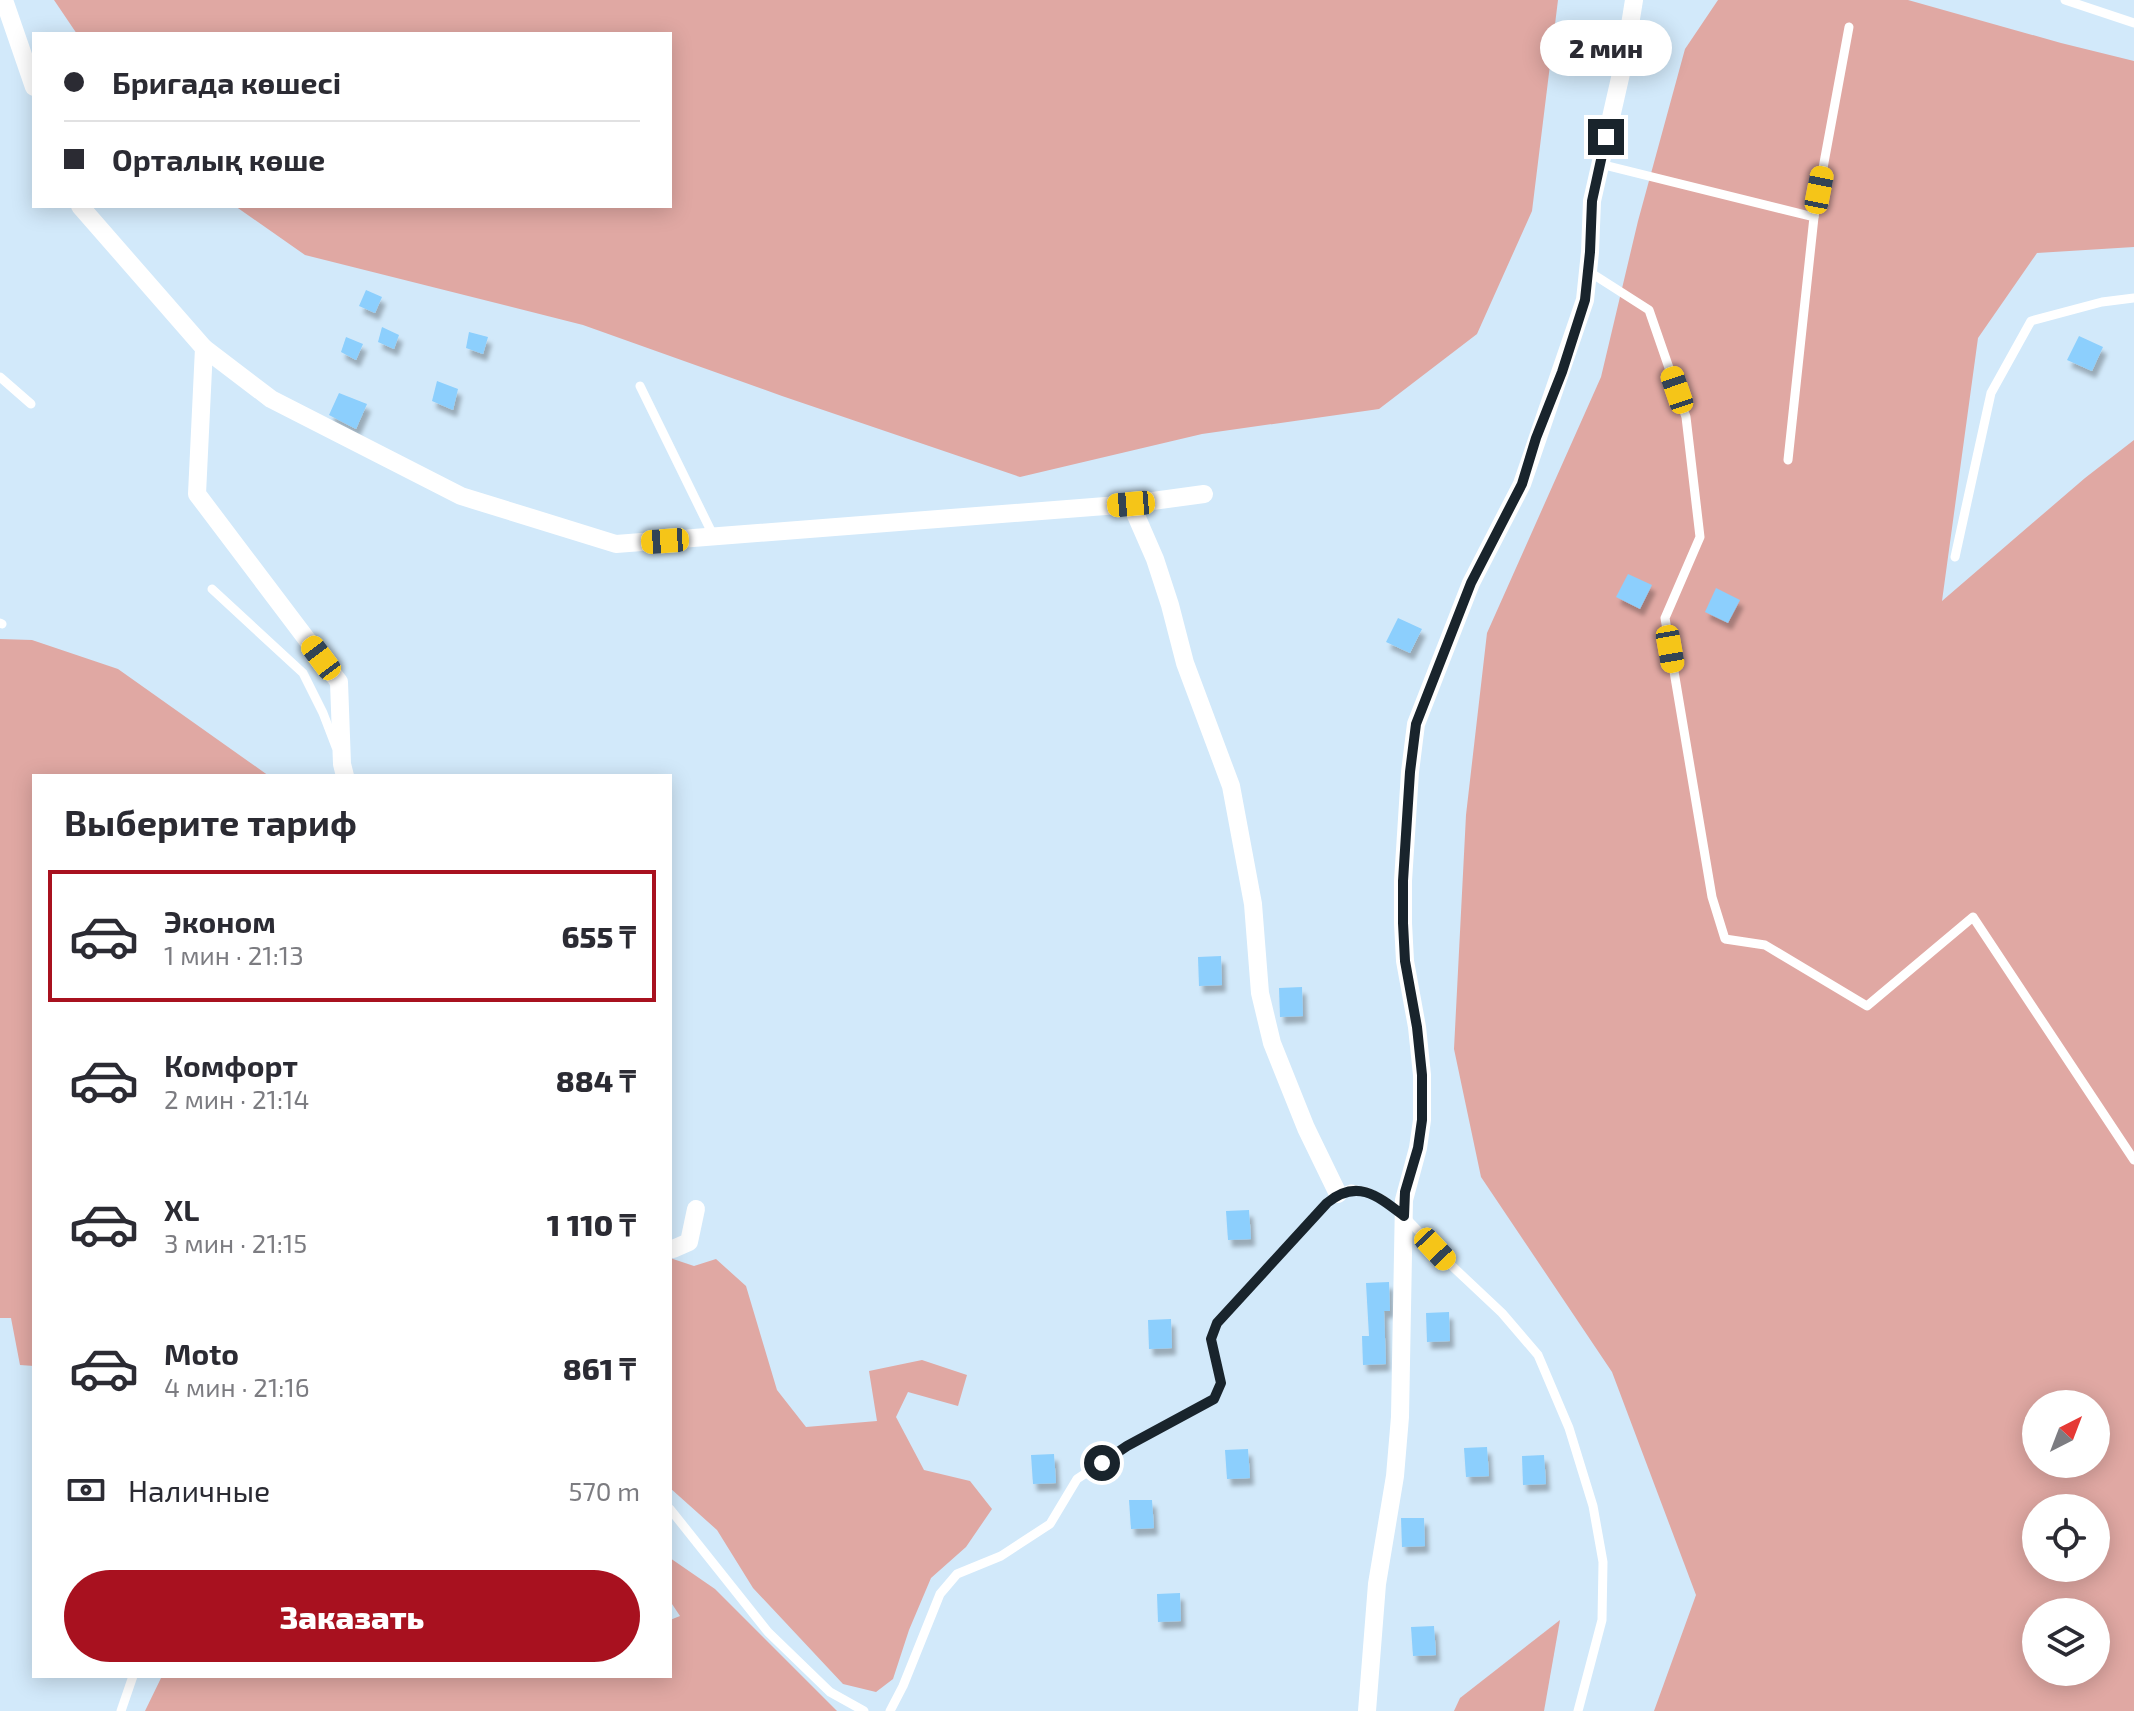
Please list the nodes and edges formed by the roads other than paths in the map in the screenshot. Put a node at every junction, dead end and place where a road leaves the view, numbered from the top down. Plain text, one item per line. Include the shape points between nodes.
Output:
1 (4, 0) edge
2 (1634, 0) edge
3 (2065, 0) edge
4 (2134, 23) edge
5 (1849, 27) dead end
6 (32, 81) edge
7 (1600, 164) junction
8 (82, 208) edge
9 (1814, 217) junction
10 (1588, 271) junction
11 (2134, 298) edge
12 (204, 348) junction
13 (0, 377) edge
14 (640, 386) dead end
15 (31, 404) dead end
16 (1788, 460) dead end
17 (1204, 494) dead end
18 (1131, 504) junction
19 (714, 537) junction
20 (1955, 557) dead end
21 (212, 589) dead end
22 (344, 770) edge
23 (2134, 1160) edge
24 (1338, 1194) junction
25 (696, 1209) dead end
26 (1404, 1216) junction
27 (672, 1249) edge
28 (672, 1512) edge
29 (132, 1678) edge
30 (121, 1711) edge
31 (864, 1711) edge
32 (890, 1711) edge
33 (1367, 1711) edge
34 (1578, 1711) edge

1 - 6 street
2 - 7 street
3 - 4 lane
5 - 9 lane
7 - 9 lane
7 - 10 street
8 - 12 street
9 - 16 lane
10 - 23 lane via 1649,310 1686,417 1700,537 1665,618 1712,897 1725,939 1765,945 1867,1006 1973,917
10 - 26 street via 1585,300 1522,484 1471,583 1416,724 1403,923 1422,1075 1422,1120
11 - 20 lane via 2031,321 1991,393
12 - 19 street via 271,399 461,496 616,544
12 - 22 street via 197,494 339,682
13 - 15 lane
14 - 19 lane
17 - 18 street
18 - 19 street
18 - 24 street via 1155,559 1185,663 1231,786 1272,1043
21 - 22 lane via 303,673
24 - 26 lane via 1351,1189 1367,1192
24 - 32 lane via 1217,1323 1211,1339 1221,1383 1214,1399 1077,1479 1050,1524 1001,1556 957,1574 940,1594
25 - 27 street via 689,1242
26 - 33 street via 1398,1446 1377,1584
26 - 34 lane via 1538,1355 1569,1428 1593,1506 1603,1562 1602,1620
28 - 31 lane via 768,1632 830,1692
29 - 30 lane

